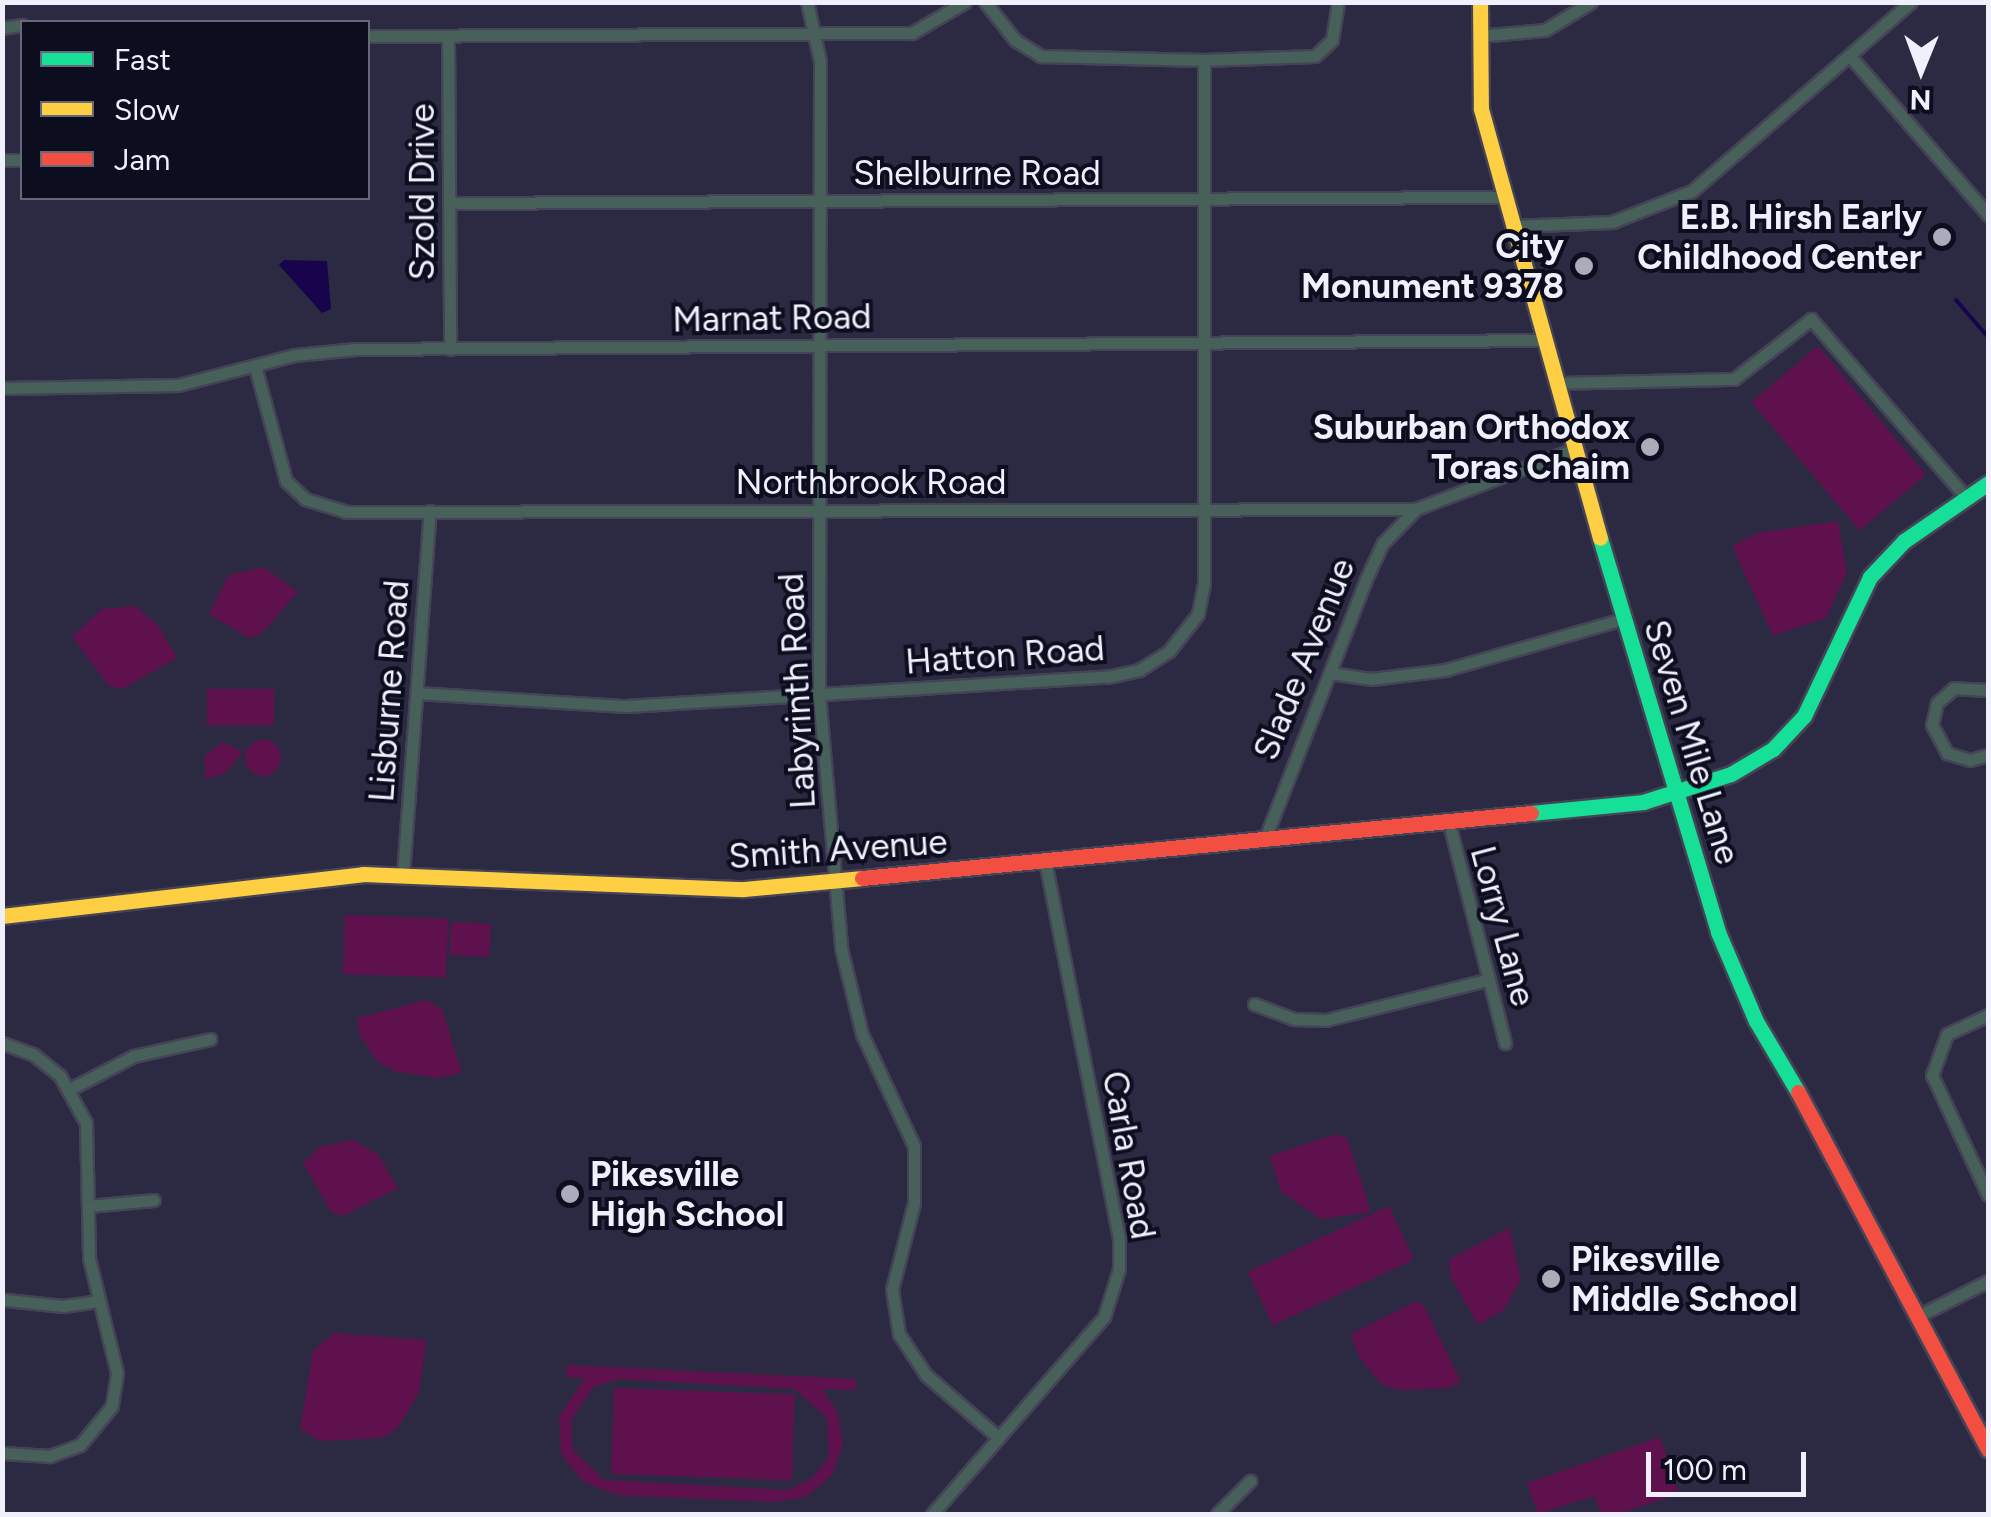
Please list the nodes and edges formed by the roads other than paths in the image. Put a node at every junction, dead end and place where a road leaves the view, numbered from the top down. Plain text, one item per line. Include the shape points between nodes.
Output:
1 (807, 2) edge
2 (964, 2) edge
3 (985, 2) edge
4 (1338, 2) edge
5 (1480, 2) edge
6 (1591, 2) edge
7 (1912, 2) edge
8 (816, 35) junction
9 (372, 36) dead end
10 (448, 36) junction
11 (1479, 36) junction
12 (1850, 56) junction
13 (1204, 60) junction
14 (1506, 196) junction
15 (1204, 200) junction
16 (449, 202) junction
17 (818, 202) junction
18 (1988, 215) edge
19 (1514, 226) junction
20 (1546, 340) junction
21 (1204, 342) junction
22 (818, 345) junction
23 (450, 349) junction
24 (256, 366) junction
25 (1558, 383) junction
26 (2, 388) edge
27 (1575, 448) junction
28 (1988, 484) edge
29 (1966, 497) junction
30 (1204, 507) junction
31 (1416, 509) junction
32 (818, 510) junction
33 (430, 511) junction
34 (1623, 619) junction
35 (1330, 673) junction
36 (1988, 690) edge
37 (417, 693) junction
38 (819, 694) junction
39 (1988, 755) edge
40 (1675, 793) junction
41 (1449, 823) junction
42 (1264, 841) junction
43 (1045, 862) junction
44 (403, 875) junction
45 (835, 882) junction
46 (2, 916) edge
47 (1487, 980) junction
48 (1254, 1004) dead end
49 (1988, 1016) edge
50 (210, 1039) dead end
51 (2, 1043) edge
52 (1505, 1043) dead end
53 (70, 1089) junction
54 (1988, 1194) edge
55 (154, 1200) dead end
56 (88, 1206) junction
57 (1988, 1281) edge
58 (6, 1300) dead end
59 (98, 1301) junction
60 (1920, 1315) junction
61 (999, 1438) junction
62 (1988, 1450) edge
63 (2, 1453) edge
64 (1250, 1480) dead end
65 (932, 1514) edge
66 (1217, 1514) edge

1 - 8 street, Labyrinth Road
2 - 8 street via 912,32
3 - 13 street via 1015,40 1041,56
4 - 13 street via 1328,47 1291,60
5 - 11 main road, Seven Mile Lane
6 - 11 street via 1545,30
7 - 12 street
8 - 10 street
8 - 17 street, Labyrinth Road
9 - 10 street
10 - 16 street, Szold Drive
11 - 14 main road, Seven Mile Lane via 1479,96
12 - 18 street
12 - 19 street via 1729,162 1676,199 1612,222
13 - 15 street, Hatton Road
14 - 15 street, Shelburne Road
14 - 19 main road, Seven Mile Lane
15 - 17 street, Shelburne Road
15 - 21 street, Hatton Road
16 - 17 street, Shelburne Road
16 - 23 street, Szold Drive
17 - 22 street, Labyrinth Road
19 - 20 main road, Seven Mile Lane
20 - 21 street, Marnat Road
20 - 25 main road, Seven Mile Lane
21 - 22 street, Marnat Road
21 - 30 street, Hatton Road
22 - 23 street, Marnat Road
22 - 32 street, Labyrinth Road
23 - 24 street, Marnat Road via 324,350
24 - 26 street, Marnat Road via 147,388
24 - 33 street, Northbrook Road via 277,458 294,491 331,510
25 - 27 main road, Seven Mile Lane
25 - 29 street via 1734,380 1811,319
27 - 31 street, Northbrook Road
27 - 34 main road, Seven Mile Lane
28 - 29 main road
29 - 40 main road via 1904,541 1870,577 1790,732 1754,763
30 - 31 street, Northbrook Road
30 - 32 street, Northbrook Road
30 - 38 street, Hatton Road via 1198,614 1181,640 1139,670
31 - 35 street, Slade Avenue via 1383,543
32 - 33 street, Northbrook Road
32 - 38 street, Labyrinth Road
33 - 37 street, Lisburne Road
34 - 35 street via 1445,670 1370,679
34 - 40 main road, Seven Mile Lane
35 - 42 street, Slade Avenue
36 - 39 street via 1954,688 1938,703 1932,725 1948,753 1970,760
37 - 38 street, Hatton Road via 608,706
37 - 44 street, Lisburne Road
38 - 45 street, Labyrinth Road
40 - 41 main road, Smith Avenue via 1625,806
40 - 60 main road, Seven Mile Lane via 1742,994
41 - 42 main road, Smith Avenue
41 - 47 street, Lorry Lane
42 - 43 main road, Smith Avenue
43 - 45 main road, Smith Avenue
43 - 61 street, Carla Road via 1120,1254 1104,1316
44 - 45 main road, Smith Avenue via 718,889
44 - 46 main road, Smith Avenue via 302,878
45 - 61 street, Labyrinth Road via 854,1010 904,1117 916,1164 914,1202 893,1274 899,1334 926,1375
47 - 48 street via 1326,1020 1294,1019
47 - 52 street, Lorry Lane
49 - 54 street via 1947,1034 1932,1064 1934,1086
50 - 53 street via 134,1056
51 - 53 street via 33,1054
53 - 56 street via 89,1137
55 - 56 street
56 - 59 street
57 - 60 street
58 - 59 street via 49,1306
59 - 63 street via 116,1373 103,1422 66,1452
60 - 62 main road, Seven Mile Lane
61 - 65 street, Carla Road
64 - 66 street

